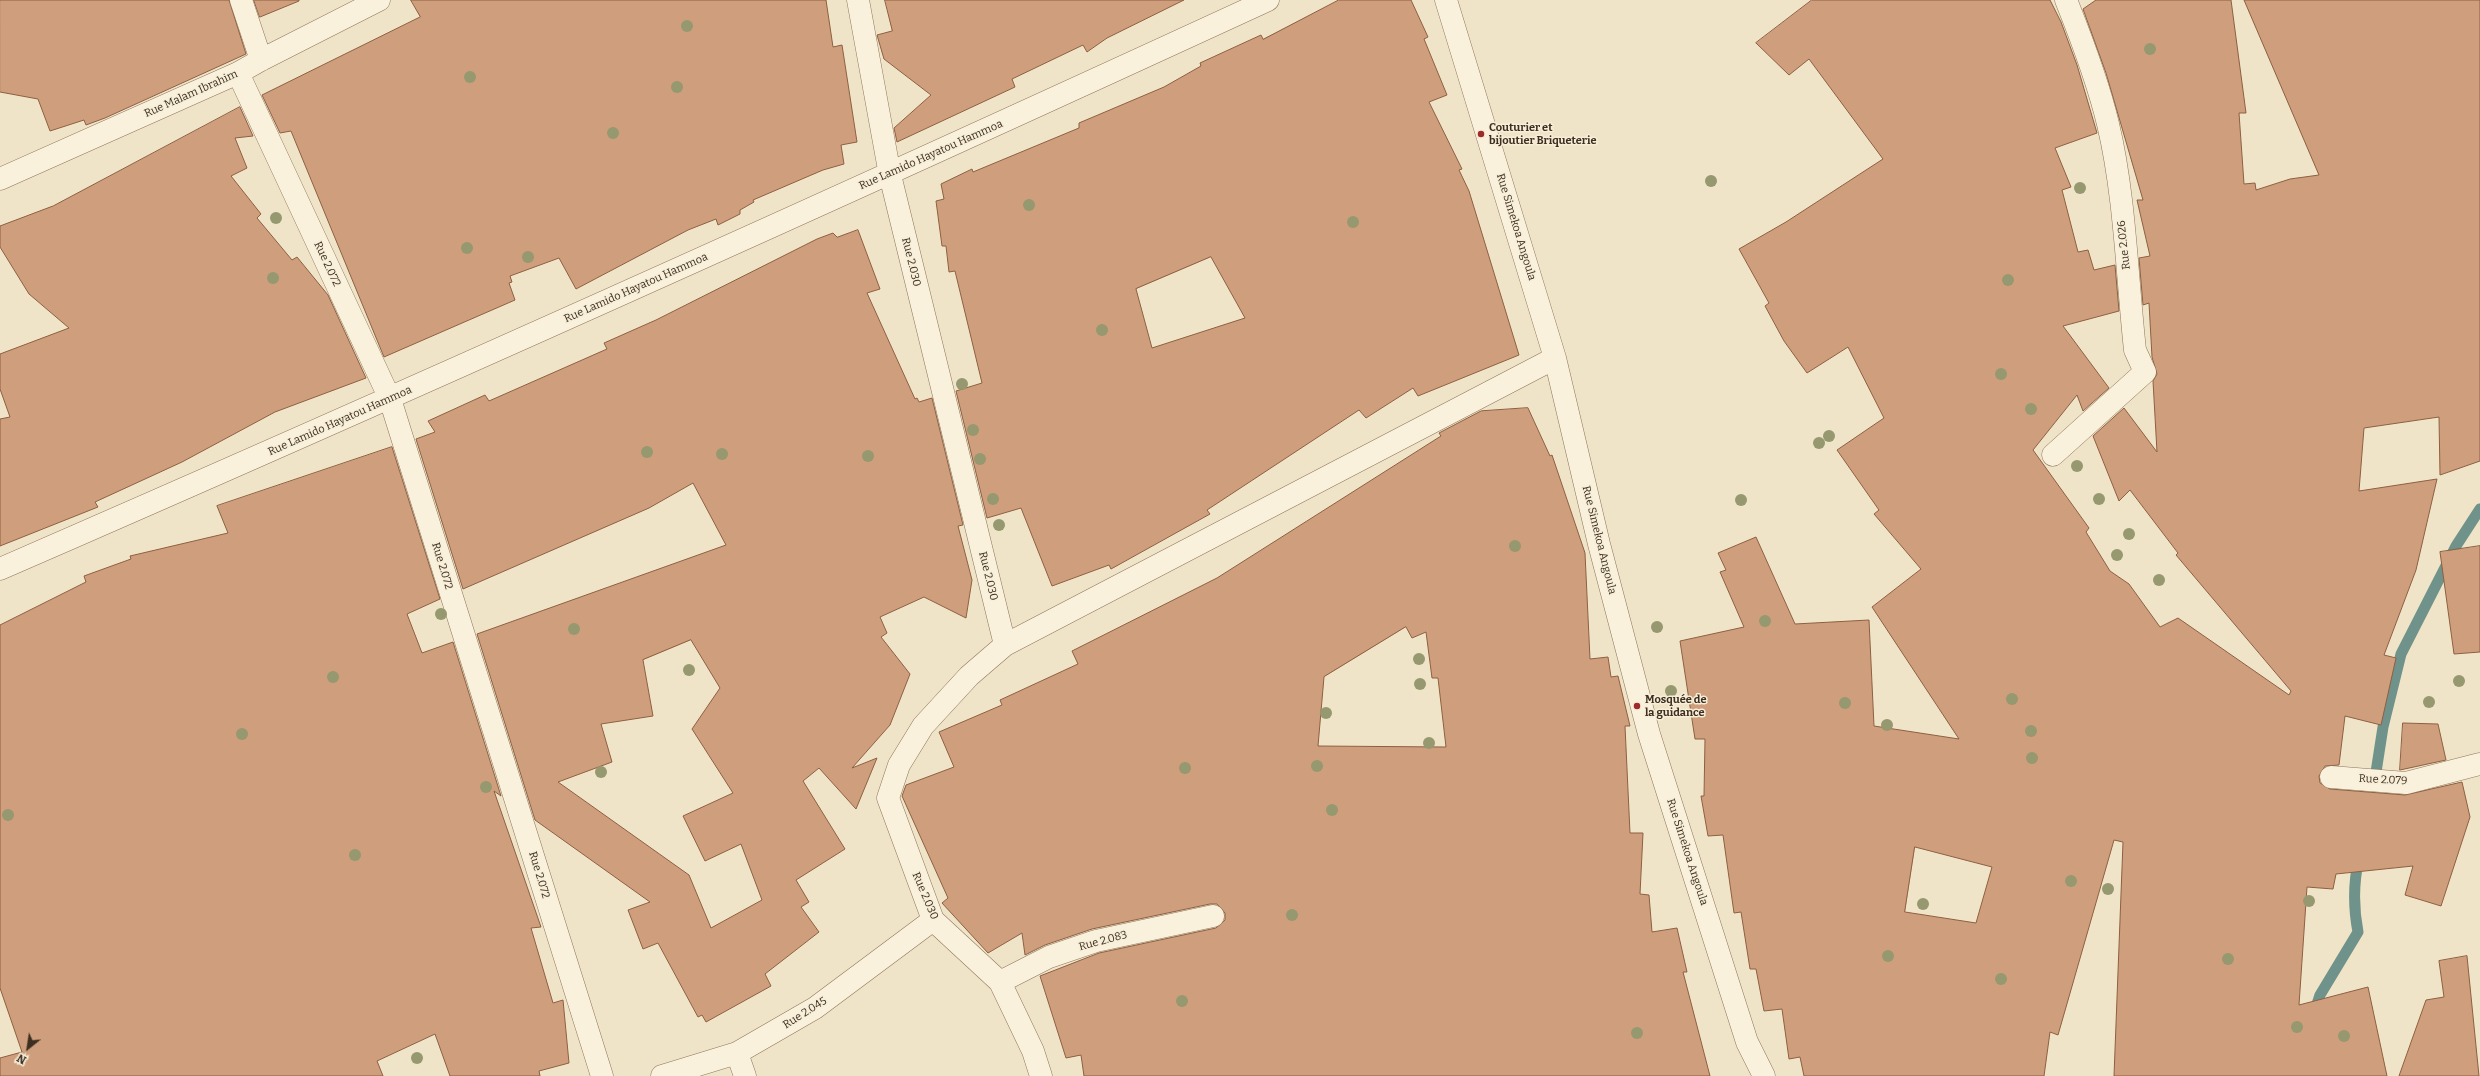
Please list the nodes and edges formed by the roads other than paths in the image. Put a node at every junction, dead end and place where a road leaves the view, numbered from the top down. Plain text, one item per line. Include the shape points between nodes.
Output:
1 (241, 0) edge
2 (379, 0) edge
3 (858, 0) edge
4 (1268, 0) edge
5 (1446, 0) edge
6 (2066, 0) edge
7 (261, 60) junction
8 (238, 74) junction
9 (890, 175) junction
10 (0, 179) edge
11 (1555, 358) junction
12 (390, 399) junction
13 (2053, 455) dead end
14 (0, 569) edge
15 (1005, 645) junction
16 (2480, 764) edge
17 (2331, 777) dead end
18 (1213, 916) dead end
19 (933, 920) junction
20 (1000, 982) junction
21 (737, 1053) junction
22 (602, 1076) edge
23 (662, 1076) edge
24 (745, 1076) edge
25 (1041, 1076) edge
26 (1764, 1076) edge

1 - 7 street
2 - 7 street, Rue Malam Ibrahim
3 - 9 street, Rue 2.030
4 - 9 street, Rue Lamido Hayatou Hammoa
5 - 11 street, Rue Simekoa Angoula
6 - 13 street, Rue 2.026 via 2084,44 2108,124 2117,170 2135,350 2145,372
7 - 8 street, Rue Malam Ibrahim
8 - 10 street, Rue Malam Ibrahim
8 - 12 street, Rue 2.072
9 - 12 street, Rue Lamido Hayatou Hammoa
9 - 15 street, Rue 2.030
11 - 15 street
11 - 26 street, Rue Simekoa Angoula via 1599,544 1649,734 1747,1042
12 - 14 street, Rue Lamido Hayatou Hammoa
12 - 22 street, Rue 2.072
15 - 19 street, Rue 2.030 via 969,676 922,726 899,765 888,798
16 - 17 street, Rue 2.079 via 2406,783
18 - 20 street, Rue 2.083 via 1096,941 1049,957
19 - 20 street, Rue 2.030
19 - 21 street, Rue 2.045 via 815,1008
20 - 25 street, Rue 2.030 via 1033,1051
21 - 23 street, Rue 2.045
21 - 24 street

